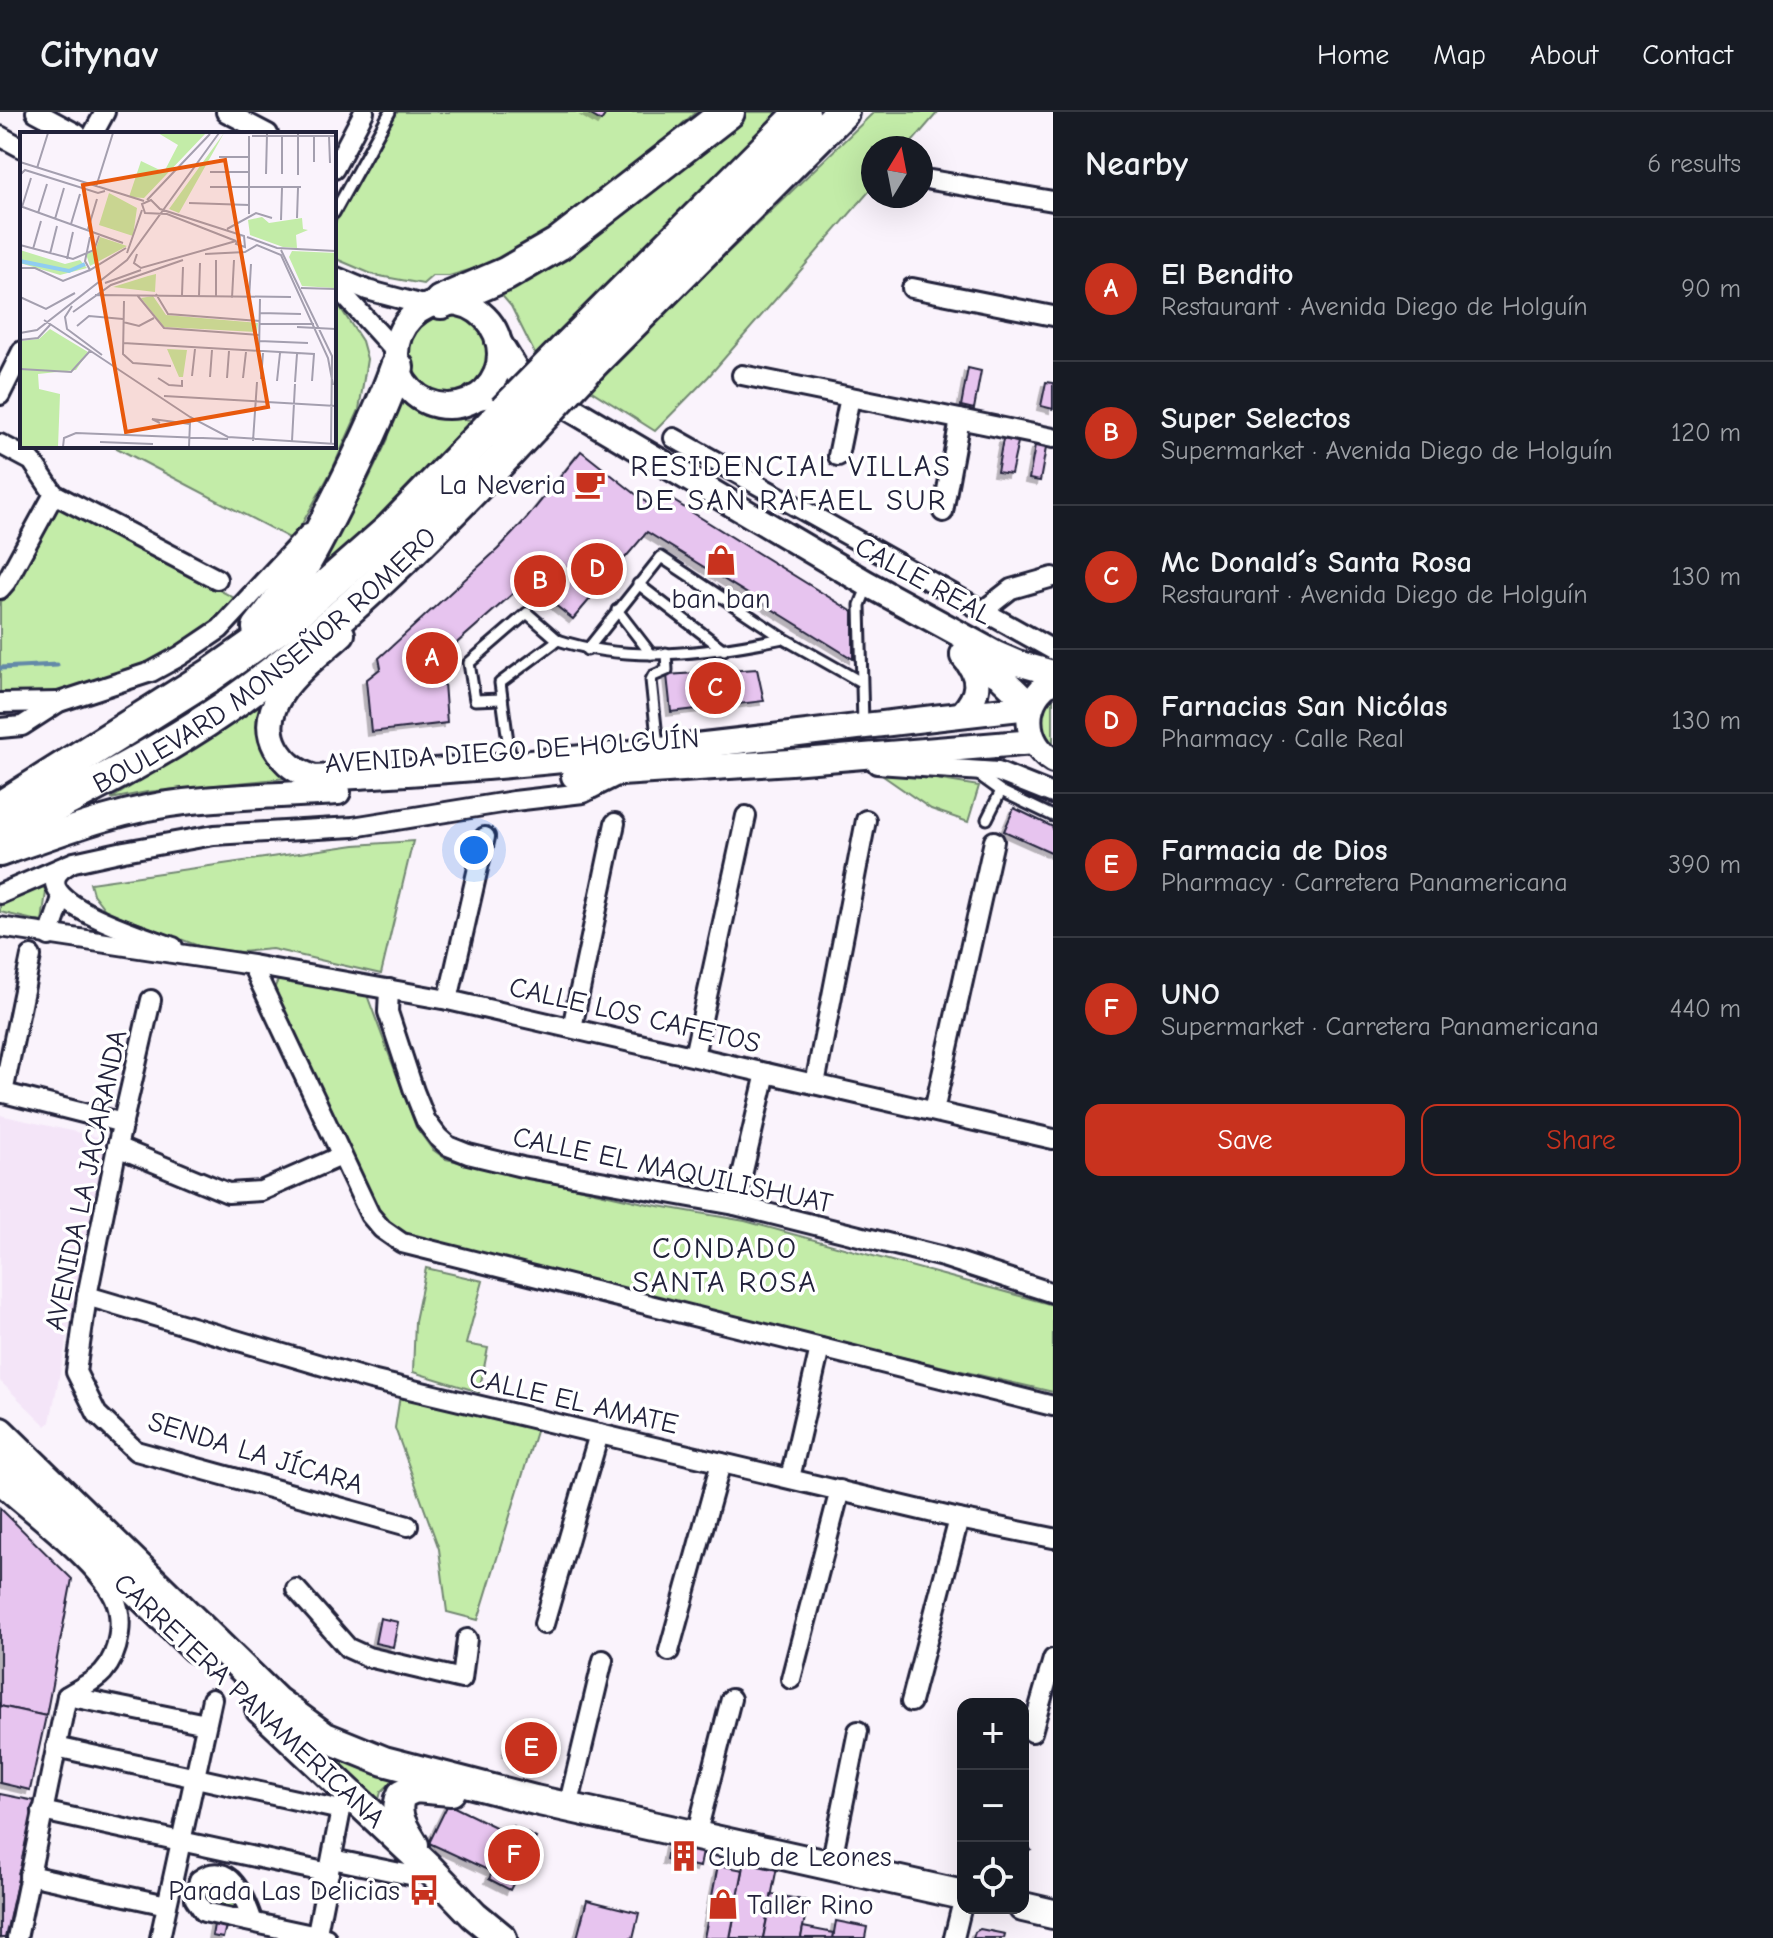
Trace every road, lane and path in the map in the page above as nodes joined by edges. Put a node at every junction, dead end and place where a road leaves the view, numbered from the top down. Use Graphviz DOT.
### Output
graph roads {
  1 [pos="36,112"];
  2 [pos="105,112"];
  3 [pos="226,112"];
  4 [pos="364,112"];
  5 [pos="390,112"];
  6 [pos="728,112"];
  7 [pos="803,112"];
  8 [pos="842,112"];
  9 [pos="73,132"];
  10 [pos="94,132"];
  11 [pos="264,132"];
  12 [pos="0,136"];
  13 [pos="20,147"];
  14 [pos="336,165"];
  15 [pos="933,180"];
  16 [pos="1053,201"];
  17 [pos="336,209"];
  18 [pos="336,277"];
  19 [pos="336,286"];
  20 [pos="912,288"];
  21 [pos="434,304"];
  22 [pos="1053,316"];
  23 [pos="498,341"];
  24 [pos="20,355"];
  25 [pos="577,358"];
  26 [pos="396,360"];
  27 [pos="742,375"];
  28 [pos="0,395"];
  29 [pos="850,397"];
  30 [pos="474,398"];
  31 [pos="960,419"];
  32 [pos="521,424"];
  33 [pos="674,438"];
  34 [pos="1053,438"];
  35 [pos="0,444"];
  36 [pos="838,456"];
  37 [pos="54,494"];
  38 [pos="335,505"];
  39 [pos="943,512"];
  40 [pos="1053,577"];
  41 [pos="217,579"];
  42 [pos="638,584"];
  43 [pos="0,589"];
  44 [pos="864,595"];
  45 [pos="617,610"];
  46 [pos="984,610"];
  47 [pos="783,638"];
  48 [pos="558,640"];
  49 [pos="587,650"];
  50 [pos="724,650"];
  51 [pos="1053,650"];
  52 [pos="959,651"];
  53 [pos="666,653"];
  54 [pos="651,654"];
  55 [pos="1053,673"];
  56 [pos="211,675"];
  57 [pos="1053,680"];
  58 [pos="861,682"];
  59 [pos="502,699"];
  60 [pos="59,702"];
  61 [pos="0,703"];
  62 [pos="1031,706"];
  63 [pos="962,714"];
  64 [pos="863,725"];
  65 [pos="0,728"];
  66 [pos="115,737"];
  67 [pos="1034,742"];
  68 [pos="658,751"];
  69 [pos="1053,761"];
  70 [pos="791,762"];
  71 [pos="511,766"];
  72 [pos="970,769"];
  73 [pos="624,772"];
  74 [pos="1001,791"];
  75 [pos="0,792"];
  76 [pos="1053,794"];
  77 [pos="0,808"];
  78 [pos="746,816"];
  79 [pos="1053,816"];
  80 [pos="987,819"];
  81 [pos="866,820"];
  82 [pos="615,823"];
  83 [pos="0,834"];
  84 [pos="485,837"];
  85 [pos="994,841"];
  86 [pos="0,854"];
  87 [pos="74,862"];
  88 [pos="0,894"];
  89 [pos="62,898"];
  90 [pos="0,927"];
  91 [pos="49,936"];
  92 [pos="31,956"];
  93 [pos="202,958"];
  94 [pos="252,965"];
  95 [pos="389,989"];
  96 [pos="151,1000"];
  97 [pos="448,1000"];
  98 [pos="572,1028"];
  99 [pos="694,1056"];
  100 [pos="766,1073"];
  101 [pos="815,1084"];
  102 [pos="1,1093"];
  103 [pos="934,1111"];
  104 [pos="123,1123"];
  105 [pos="1053,1139"];
  106 [pos="117,1147"];
  107 [pos="341,1156"];
  108 [pos="735,1205"];
  109 [pos="1053,1293"];
  110 [pos="87,1296"];
  111 [pos="820,1348"];
  112 [pos="76,1372"];
  113 [pos="1053,1406"];
  114 [pos="0,1432"];
  115 [pos="599,1434"];
  116 [pos="0,1459"];
  117 [pos="721,1463"];
  118 [pos="790,1478"];
  119 [pos="0,1485"];
  120 [pos="840,1490"];
  121 [pos="959,1519"];
  122 [pos="408,1526"];
  123 [pos="1053,1538"];
  124 [pos="296,1589"];
  125 [pos="544,1624"];
  126 [pos="467,1639"];
  127 [pos="669,1651"];
  128 [pos="1053,1659"];
  129 [pos="603,1660"];
  130 [pos="791,1679"];
  131 [pos="67,1696"];
  132 [pos="212,1699"];
  133 [pos="731,1699"];
  134 [pos="911,1702"];
  135 [pos="206,1724"];
  136 [pos="858,1731"];
  137 [pos="1032,1732"];
  138 [pos="56,1747"];
  139 [pos="195,1778"];
  140 [pos="535,1800"];
  141 [pos="568,1807"];
  142 [pos="42,1811"];
  143 [pos="696,1836"];
  144 [pos="181,1842"];
  145 [pos="831,1864"];
  146 [pos="330,1866"];
  147 [pos="419,1871"];
  148 [pos="29,1875"];
  149 [pos="957,1896"];
  150 [pos="167,1905"];
  151 [pos="1029,1908"];
  152 [pos="959,1914"];
  153 [pos="1053,1914"];
  154 [pos="253,1922"];
  155 [pos="473,1926"];
  156 [pos="320,1937"];
  157 [pos="17,1938"];
  158 [pos="160,1938"];
  159 [pos="502,1938"];
  160 [pos="954,1938"];
  1 -- 9 [label="street"];
  2 -- 10 [label="street"];
  3 -- 11 [label="street"];
  4 -- 14 [label="street"];
  5 -- 17 [label="lane"];
  6 -- 21 [label="highway"];
  7 -- 25 [label="highway, BOULEVARD MONSEÑOR ROMERO"];
  8 -- 25 [label="highway, BOULEVARD MONSEÑOR ROMERO"];
  12 -- 13 [label="street"];
  15 -- 16 [label="street"];
  18 -- 21 [label="street"];
  19 -- 26 [label="street"];
  20 -- 22 [label="street"];
  21 -- 23 [label="street"];
  21 -- 26 [label="street"];
  23 -- 30 [label="street"];
  23 -- 55 [label="street, CALLE REAL"];
  24 -- 28 [label="street"];
  25 -- 32 [label="highway, BOULEVARD MONSEÑOR ROMERO, bridge"];
  26 -- 30 [label="street"];
  26 -- 38 [label="highway"];
  27 -- 29 [label="street"];
  29 -- 31 [label="street"];
  29 -- 36 [label="street"];
  30 -- 44 [label="street, CALLE REAL"];
  31 -- 34 [label="street"];
  31 -- 39 [label="street"];
  32 -- 56 [label="highway, BOULEVARD MONSEÑOR ROMERO"];
  32 -- 71 [label="street, AVENIDA DIEGO DE HOLGUÍN"];
  32 -- 83 [label="highway, BOULEVARD MONSEÑOR ROMERO"];
  33 -- 46 [label="street"];
  35 -- 37 [label="street"];
  37 -- 41 [label="street"];
  37 -- 43 [label="street"];
  38 -- 56 [label="highway"];
  38 -- 60 [label="street"];
  40 -- 46 [label="street"];
  42 -- 45 [label="lane"];
  42 -- 47 [label="lane"];
  42 -- 50 [label="lane"];
  44 -- 52 [label="street, CALLE REAL"];
  44 -- 58 [label="lane"];
  45 -- 49 [label="lane"];
  45 -- 54 [label="lane"];
  46 -- 51 [label="street"];
  47 -- 50 [label="lane"];
  47 -- 58 [label="lane"];
  48 -- 49 [label="lane"];
  48 -- 59 [label="lane"];
  48 -- 59 [label="lane"];
  49 -- 54 [label="lane"];
  50 -- 53 [label="lane"];
  52 -- 62 [label="street, CALLE REAL"];
  52 -- 63 [label="street"];
  53 -- 54 [label="lane"];
  53 -- 68 [label="lane"];
  56 -- 66 [label="highway, BOULEVARD MONSEÑOR ROMERO"];
  57 -- 62 [label="street"];
  58 -- 64 [label="lane"];
  59 -- 71 [label="lane"];
  60 -- 61 [label="street"];
  60 -- 65 [label="street"];
  62 -- 63 [label="street, AVENIDA DIEGO DE HOLGUÍN"];
  62 -- 67 [label="street"];
  63 -- 64 [label="street, AVENIDA DIEGO DE HOLGUÍN"];
  64 -- 68 [label="street, AVENIDA DIEGO DE HOLGUÍN"];
  66 -- 75 [label="highway"];
  66 -- 77 [label="highway"];
  67 -- 69 [label="street"];
  67 -- 70 [label="street, AVENIDA DIEGO DE HOLGUÍN"];
  68 -- 71 [label="street, AVENIDA DIEGO DE HOLGUÍN"];
  70 -- 72 [label="street"];
  70 -- 73 [label="street, AVENIDA DIEGO DE HOLGUÍN"];
  72 -- 74 [label="lane"];
  72 -- 76 [label="street"];
  73 -- 86 [label="street, AVENIDA DIEGO DE HOLGUÍN"];
  73 -- 87 [label="street"];
  74 -- 79 [label="lane"];
  74 -- 80 [label="lane"];
  78 -- 99 [label="street"];
  81 -- 101 [label="street"];
  82 -- 98 [label="street"];
  84 -- 97 [label="street"];
  85 -- 103 [label="street"];
  87 -- 88 [label="street"];
  87 -- 89 [label="street"];
  89 -- 91 [label="street"];
  89 -- 93 [label="street, CALLE LOS CAFETOS"];
  90 -- 91 [label="street, CALLE LOS CAFETOS"];
  91 -- 93 [label="street, CALLE LOS CAFETOS"];
  92 -- 102 [label="street"];
  93 -- 94 [label="street, CALLE LOS CAFETOS"];
  94 -- 95 [label="street, CALLE LOS CAFETOS"];
  94 -- 107 [label="street"];
  95 -- 97 [label="street, CALLE LOS CAFETOS"];
  95 -- 108 [label="street, CALLE EL MAQUILISHUAT"];
  96 -- 104 [label="street, AVENIDA LA JACARANDA"];
  97 -- 98 [label="street, CALLE LOS CAFETOS"];
  98 -- 99 [label="street, CALLE LOS CAFETOS"];
  99 -- 100 [label="street, CALLE LOS CAFETOS"];
  100 -- 101 [label="street, CALLE LOS CAFETOS"];
  100 -- 108 [label="street"];
  101 -- 103 [label="street, CALLE LOS CAFETOS"];
  102 -- 104 [label="street"];
  103 -- 105 [label="street, CALLE LOS CAFETOS"];
  104 -- 106 [label="street, AVENIDA LA JACARANDA"];
  106 -- 107 [label="street"];
  106 -- 110 [label="street, AVENIDA LA JACARANDA"];
  107 -- 111 [label="street"];
  108 -- 109 [label="street, CALLE EL MAQUILISHUAT"];
  110 -- 112 [label="street, AVENIDA LA JACARANDA"];
  110 -- 115 [label="street, CALLE EL AMATE"];
  111 -- 113 [label="street"];
  111 -- 118 [label="street"];
  112 -- 122 [label="street, SENDA LA JÍCARA"];
  114 -- 140 [label="main road, CARRETERA PANAMERICANA"];
  115 -- 117 [label="street, CALLE EL AMATE"];
  115 -- 125 [label="street"];
  116 -- 147 [label="main road, CARRETERA PANAMERICANA"];
  117 -- 118 [label="street, CALLE EL AMATE"];
  117 -- 127 [label="street"];
  118 -- 120 [label="street, CALLE EL AMATE"];
  119 -- 131 [label="street"];
  120 -- 121 [label="street, CALLE EL AMATE"];
  120 -- 130 [label="street"];
  121 -- 123 [label="street, CALLE EL AMATE"];
  121 -- 134 [label="street"];
  124 -- 126 [label="street"];
  128 -- 137 [label="street"];
  129 -- 141 [label="street"];
  131 -- 135 [label="street"];
  131 -- 138 [label="street"];
  132 -- 135 [label="street"];
  133 -- 143 [label="street"];
  135 -- 139 [label="street"];
  136 -- 145 [label="street"];
  138 -- 139 [label="street"];
  138 -- 142 [label="street"];
  139 -- 144 [label="street"];
  139 -- 146 [label="street"];
  140 -- 141 [label="main road"];
  140 -- 147 [label="main road"];
  141 -- 143 [label="main road"];
  142 -- 144 [label="street"];
  142 -- 148 [label="street"];
  143 -- 145 [label="main road"];
  144 -- 146 [label="street"];
  144 -- 150 [label="street"];
  145 -- 149 [label="main road"];
  146 -- 147 [label="street"];
  146 -- 156 [label="street"];
  147 -- 155 [label="main road, CARRETERA PANAMERICANA"];
  148 -- 150 [label="street"];
  148 -- 157 [label="street"];
  150 -- 158 [label="street"];
  151 -- 153 [label="main road"];
  152 -- 160 [label="street"];
  154 -- 156 [label="street"];
  155 -- 159 [label="main road, CARRETERA PANAMERICANA"];
}
